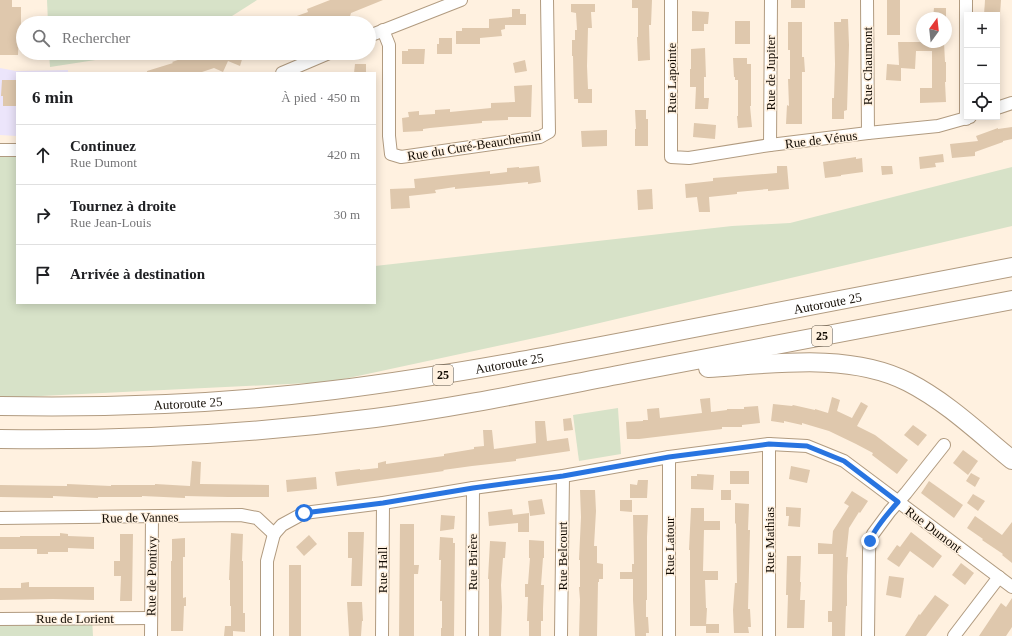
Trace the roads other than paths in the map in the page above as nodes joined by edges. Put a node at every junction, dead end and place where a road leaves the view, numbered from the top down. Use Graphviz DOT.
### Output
graph roads {
  1 [pos="461,0"];
  2 [pos="548,0"];
  3 [pos="671,0"];
  4 [pos="771,0"];
  5 [pos="867,0"];
  6 [pos="966,0"];
  7 [pos="383,30"];
  8 [pos="376,33"];
  9 [pos="313,60"];
  10 [pos="284,72"];
  11 [pos="967,84"];
  12 [pos="1012,103"];
  13 [pos="1000,107"];
  14 [pos="964,119"];
  15 [pos="868,133"];
  16 [pos="770,145"];
  17 [pos="0,150"];
  18 [pos="16,150"];
  19 [pos="671,157"];
  20 [pos="1012,267"];
  21 [pos="1012,300"];
  22 [pos="631,373"];
  23 [pos="0,406"];
  24 [pos="0,439"];
  25 [pos="769,444"];
  26 [pos="944,445"];
  27 [pos="669,457"];
  28 [pos="1012,460"];
  29 [pos="563,476"];
  30 [pos="473,488"];
  31 [pos="898,502"];
  32 [pos="383,503"];
  33 [pos="152,517"];
  34 [pos="0,518"];
  35 [pos="274,534"];
  36 [pos="999,577"];
  37 [pos="1012,587"];
  38 [pos="0,618"];
  39 [pos="151,618"];
  40 [pos="151,636"];
  41 [pos="267,636"];
  42 [pos="382,636"];
  43 [pos="472,636"];
  44 [pos="562,636"];
  45 [pos="669,636"];
  46 [pos="768,636"];
  47 [pos="868,636"];
  48 [pos="954,636"];
  1 -- 7 [label="street"];
  2 -- 7 [label="street, Rue du Curé-Beauchemin"];
  3 -- 19 [label="street, Rue Lapointe"];
  4 -- 16 [label="street, Rue de Jupiter"];
  5 -- 15 [label="street, Rue Chaumont"];
  6 -- 11 [label="street"];
  7 -- 8 [label="street"];
  9 -- 10 [label="street"];
  12 -- 13 [label="street"];
  14 -- 15 [label="street, Rue de Vénus"];
  15 -- 16 [label="street, Rue de Vénus"];
  16 -- 19 [label="street, Rue de Vénus"];
  17 -- 18 [label="street"];
  20 -- 23 [label="highway, Autoroute 25 / 25"];
  21 -- 22 [label="highway, 25"];
  22 -- 24 [label="highway, 25"];
  22 -- 28 [label="highway"];
  25 -- 27 [label="street, Rue Dumont"];
  25 -- 31 [label="street, Rue Dumont"];
  25 -- 46 [label="street, Rue Mathias"];
  26 -- 31 [label="street"];
  27 -- 29 [label="street, Rue Dumont"];
  27 -- 45 [label="street, Rue Latour"];
  29 -- 30 [label="street, Rue Dumont"];
  29 -- 44 [label="street, Rue Belcourt"];
  30 -- 32 [label="street, Rue Dumont"];
  30 -- 43 [label="street, Rue Brière"];
  31 -- 36 [label="street, Rue Dumont"];
  31 -- 47 [label="street"];
  32 -- 35 [label="street, Rue Dumont"];
  32 -- 42 [label="street, Rue Hall"];
  33 -- 34 [label="street, Rue de Vannes"];
  33 -- 35 [label="street, Rue de Vannes"];
  33 -- 39 [label="street, Rue de Pontivy"];
  35 -- 41 [label="street"];
  36 -- 37 [label="street, Rue Dumont"];
  36 -- 48 [label="street"];
  38 -- 39 [label="street, Rue de Lorient"];
  39 -- 40 [label="street, Rue de Pontivy"];
}
